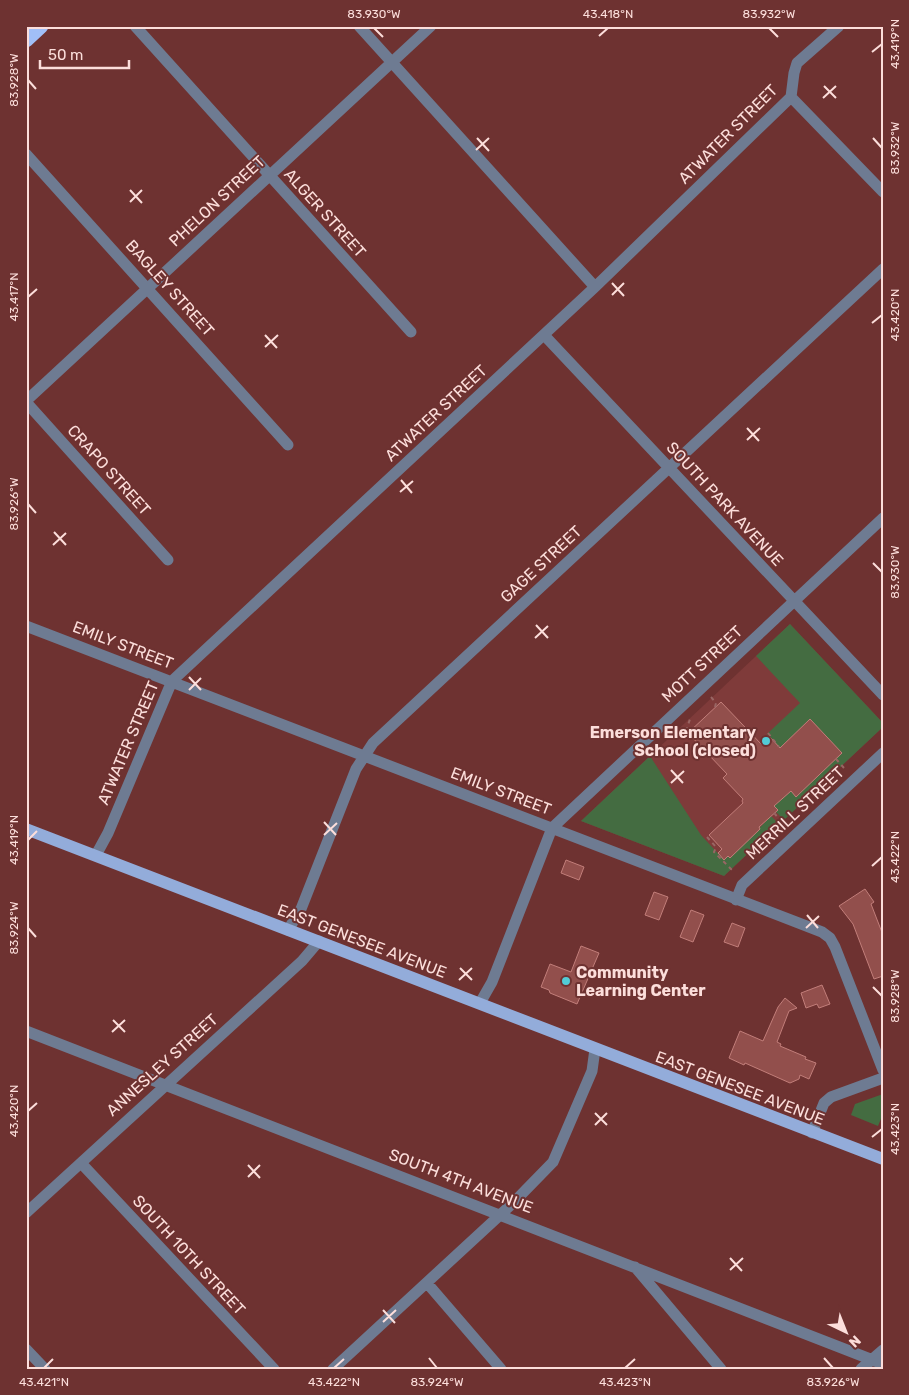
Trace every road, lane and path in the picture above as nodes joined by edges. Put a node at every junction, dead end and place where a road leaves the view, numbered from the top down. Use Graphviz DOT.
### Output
graph roads {
  1 [pos="41,26"];
  2 [pos="135,26"];
  3 [pos="359,26"];
  4 [pos="431,26"];
  5 [pos="839,26"];
  6 [pos="26,40"];
  7 [pos="392,63"];
  8 [pos="791,97"];
  9 [pos="26,154"];
  10 [pos="270,175"];
  11 [pos="883,192"];
  12 [pos="883,269"];
  13 [pos="595,287"];
  14 [pos="148,288"];
  15 [pos="411,332"];
  16 [pos="544,335"];
  17 [pos="26,402"];
  18 [pos="288,445"];
  19 [pos="668,468"];
  20 [pos="883,518"];
  21 [pos="168,560"];
  22 [pos="793,601"];
  23 [pos="26,626"];
  24 [pos="172,682"];
  25 [pos="883,695"];
  26 [pos="711,697"];
  27 [pos="716,707"];
  28 [pos="691,716"];
  29 [pos="686,731"];
  30 [pos="768,733"];
  31 [pos="779,747"];
  32 [pos="883,753"];
  33 [pos="363,756"];
  34 [pos="836,759"];
  35 [pos="844,768"];
  36 [pos="774,814"];
  37 [pos="784,824"];
  38 [pos="26,828"];
  39 [pos="552,828"];
  40 [pos="707,837"];
  41 [pos="96,855"];
  42 [pos="734,872"];
  43 [pos="736,900"];
  44 [pos="288,930"];
  45 [pos="319,941"];
  46 [pos="480,1003"];
  47 [pos="26,1031"];
  48 [pos="595,1049"];
  49 [pos="883,1070"];
  50 [pos="883,1078"];
  51 [pos="165,1084"];
  52 [pos="812,1133"];
  53 [pos="883,1160"];
  54 [pos="81,1163"];
  55 [pos="26,1213"];
  56 [pos="501,1214"];
  57 [pos="633,1266"];
  58 [pos="427,1283"];
  59 [pos="26,1349"];
  60 [pos="883,1350"];
  61 [pos="871,1360"];
  62 [pos="883,1364"];
  63 [pos="44,1369"];
  64 [pos="274,1369"];
  65 [pos="334,1369"];
  66 [pos="501,1369"];
  67 [pos="721,1369"];
  68 [pos="861,1369"];
  1 -- 6 [label="highway"];
  2 -- 10 [label="street, ALGER STREET"];
  3 -- 7 [label="street"];
  4 -- 7 [label="street, PHELON STREET"];
  5 -- 8 [label="street, ATWATER STREET"];
  7 -- 10 [label="street, PHELON STREET"];
  7 -- 13 [label="street"];
  8 -- 11 [label="street"];
  8 -- 13 [label="street, ATWATER STREET"];
  9 -- 14 [label="street, BAGLEY STREET"];
  10 -- 14 [label="street, PHELON STREET"];
  10 -- 15 [label="street, ALGER STREET"];
  12 -- 19 [label="street, GAGE STREET"];
  13 -- 16 [label="street, ATWATER STREET"];
  14 -- 17 [label="street, PHELON STREET"];
  14 -- 18 [label="street, BAGLEY STREET"];
  16 -- 19 [label="street, SOUTH PARK AVENUE"];
  16 -- 24 [label="street, ATWATER STREET"];
  17 -- 21 [label="street, CRAPO STREET"];
  19 -- 22 [label="street, SOUTH PARK AVENUE"];
  19 -- 33 [label="street, GAGE STREET"];
  20 -- 22 [label="street, MOTT STREET"];
  22 -- 25 [label="street, SOUTH PARK AVENUE"];
  22 -- 39 [label="street, MOTT STREET"];
  23 -- 24 [label="street, EMILY STREET"];
  24 -- 33 [label="street, EMILY STREET"];
  24 -- 41 [label="street, ATWATER STREET"];
  26 -- 27 [label="path"];
  28 -- 29 [label="path"];
  30 -- 31 [label="path"];
  32 -- 43 [label="street, MERRILL STREET"];
  33 -- 39 [label="street, EMILY STREET"];
  33 -- 44 [label="street, GAGE STREET"];
  34 -- 35 [label="path"];
  36 -- 37 [label="path"];
  38 -- 41 [label="main road, EAST GENESEE AVENUE"];
  39 -- 43 [label="street, EMILY STREET"];
  39 -- 46 [label="street, MOTT STREET"];
  40 -- 42 [label="path"];
  41 -- 44 [label="main road, EAST GENESEE AVENUE"];
  43 -- 49 [label="street, EMILY STREET"];
  44 -- 45 [label="main road, EAST GENESEE AVENUE"];
  45 -- 46 [label="main road, EAST GENESEE AVENUE"];
  45 -- 51 [label="street, ANNESLEY STREET"];
  46 -- 48 [label="main road, EAST GENESEE AVENUE"];
  47 -- 51 [label="street, SOUTH 4TH AVENUE"];
  48 -- 52 [label="main road, EAST GENESEE AVENUE"];
  48 -- 56 [label="street"];
  50 -- 52 [label="street"];
  51 -- 54 [label="street, ANNESLEY STREET"];
  51 -- 56 [label="street, SOUTH 4TH AVENUE"];
  52 -- 53 [label="main road, EAST GENESEE AVENUE"];
  54 -- 55 [label="street, ANNESLEY STREET"];
  54 -- 64 [label="street, SOUTH 10TH STREET"];
  56 -- 57 [label="street, SOUTH 4TH AVENUE"];
  56 -- 58 [label="street"];
  57 -- 61 [label="street, SOUTH 4TH AVENUE"];
  57 -- 67 [label="street"];
  58 -- 65 [label="street"];
  58 -- 66 [label="street"];
  59 -- 63 [label="street"];
  60 -- 61 [label="street"];
  61 -- 62 [label="street, SOUTH 4TH AVENUE"];
  61 -- 68 [label="street"];
}
